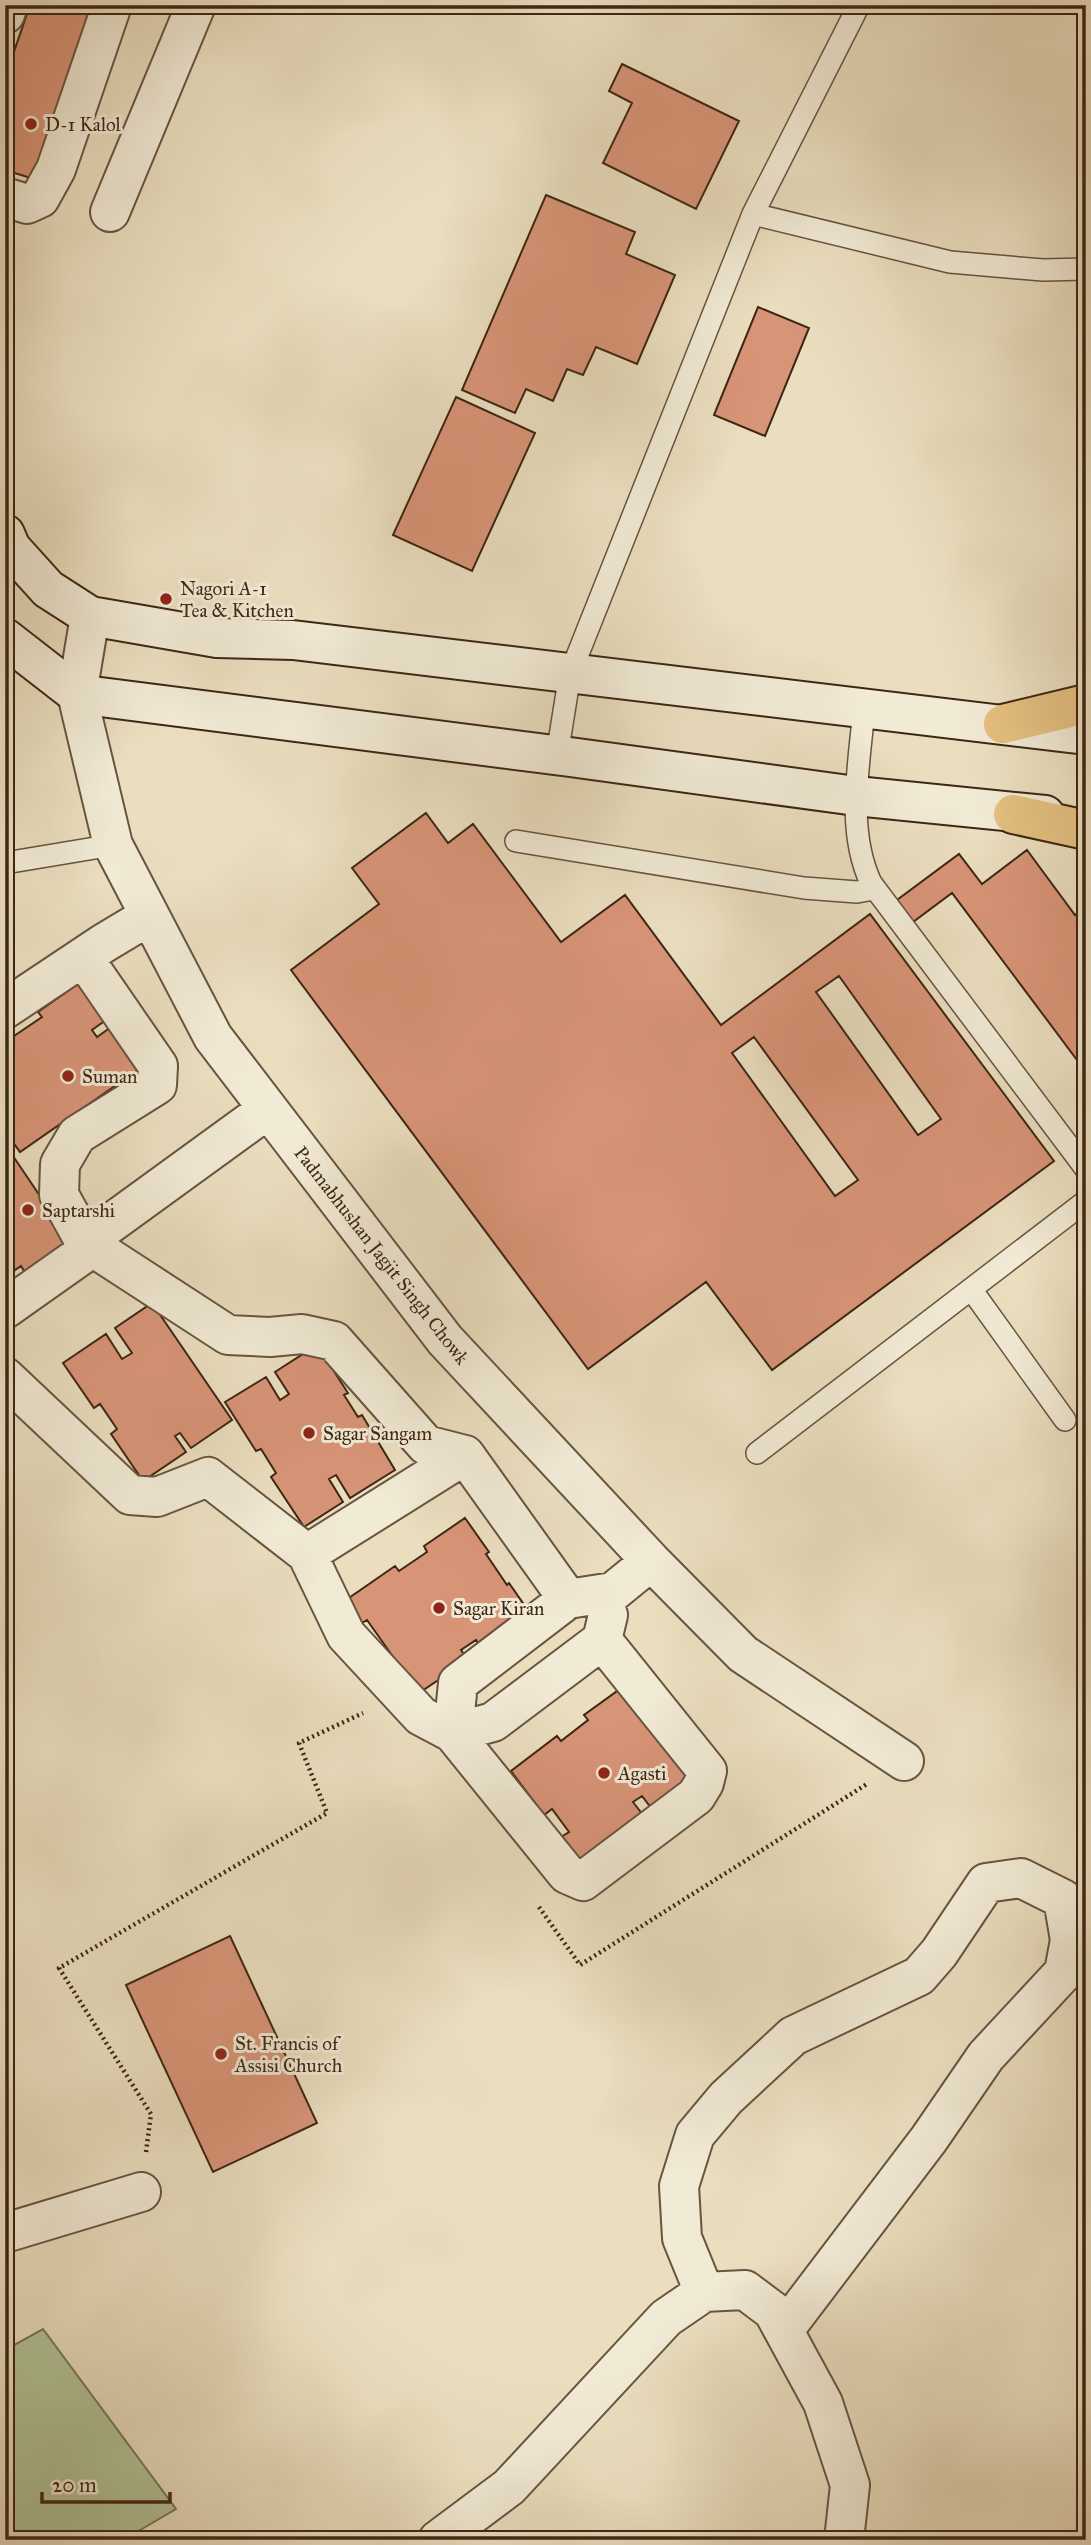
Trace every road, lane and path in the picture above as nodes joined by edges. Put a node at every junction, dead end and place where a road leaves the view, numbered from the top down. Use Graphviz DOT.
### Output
graph roads {
  1 [pos="8,5"];
  2 [pos="112,5"];
  3 [pos="196,5"];
  4 [pos="859,5"];
  5 [pos="5,14"];
  6 [pos="5,197"];
  7 [pos="110,212"];
  8 [pos="753,214"];
  9 [pos="1086,269"];
  10 [pos="5,534"];
  11 [pos="89,616"];
  12 [pos="5,638"];
  13 [pos="570,674"];
  14 [pos="77,694"];
  15 [pos="1086,704"];
  16 [pos="864,709"];
  17 [pos="1003,724"];
  18 [pos="1086,735"];
  19 [pos="557,755"];
  20 [pos="856,796"];
  21 [pos="1013,814"];
  22 [pos="1086,818"];
  23 [pos="1086,830"];
  24 [pos="516,841"];
  25 [pos="113,845"];
  26 [pos="5,863"];
  27 [pos="871,883"];
  28 [pos="149,916"];
  29 [pos="83,957"];
  30 [pos="5,1009"];
  31 [pos="268,1109"];
  32 [pos="1086,1169"];
  33 [pos="1086,1201"];
  34 [pos="85,1242"];
  35 [pos="971,1289"];
  36 [pos="5,1309"];
  37 [pos="5,1377"];
  38 [pos="1065,1420"];
  39 [pos="757,1453"];
  40 [pos="465,1455"];
  41 [pos="307,1554"];
  42 [pos="651,1561"];
  43 [pos="613,1592"];
  44 [pos="568,1599"];
  45 [pos="602,1640"];
  46 [pos="371,1709"];
  47 [pos="453,1733"];
  48 [pos="904,1761"];
  49 [pos="534,1898"];
  50 [pos="141,2192"];
  51 [pos="5,2233"];
  52 [pos="704,2292"];
  53 [pos="784,2330"];
  54 [pos="438,2540"];
  55 [pos="844,2540"];
  1 -- 5 [label="street"];
  2 -- 6 [label="street"];
  3 -- 7 [label="street"];
  4 -- 8 [label="lane"];
  8 -- 9 [label="lane"];
  8 -- 13 [label="lane"];
  10 -- 11 [label="street"];
  11 -- 13 [label="street"];
  11 -- 14 [label="street"];
  12 -- 14 [label="street"];
  13 -- 16 [label="street"];
  13 -- 19 [label="lane"];
  14 -- 19 [label="street"];
  14 -- 25 [label="street, Padmabhushan Jagjit Singh Chowk"];
  15 -- 17 [label="highway"];
  16 -- 17 [label="street"];
  16 -- 20 [label="lane"];
  17 -- 18 [label="street"];
  19 -- 20 [label="street"];
  20 -- 21 [label="street"];
  20 -- 27 [label="lane"];
  21 -- 22 [label="street"];
  21 -- 23 [label="highway"];
  24 -- 27 [label="lane"];
  25 -- 26 [label="lane"];
  25 -- 28 [label="street, Padmabhushan Jagjit Singh Chowk"];
  27 -- 32 [label="lane"];
  28 -- 29 [label="street"];
  28 -- 31 [label="street, Padmabhushan Jagjit Singh Chowk"];
  29 -- 30 [label="street"];
  29 -- 34 [label="street"];
  31 -- 34 [label="street"];
  31 -- 42 [label="street, Padmabhushan Jagjit Singh Chowk"];
  33 -- 35 [label="lane"];
  34 -- 36 [label="street"];
  34 -- 40 [label="street"];
  35 -- 38 [label="lane"];
  35 -- 39 [label="lane"];
  37 -- 41 [label="street"];
  40 -- 41 [label="street"];
  40 -- 44 [label="street"];
  41 -- 47 [label="street"];
  42 -- 43 [label="street"];
  42 -- 48 [label="street, Padmabhushan Jagjit Singh Chowk"];
  43 -- 44 [label="street"];
  43 -- 45 [label="street"];
  44 -- 47 [label="street"];
  45 -- 47 [label="street"];
  45 -- 47 [label="street"];
  46 -- 50 [label="path"];
  48 -- 49 [label="path"];
  50 -- 51 [label="street"];
  52 -- 53 [label="street"];
  52 -- 53 [label="street"];
  52 -- 54 [label="street"];
  53 -- 55 [label="street"];
}
